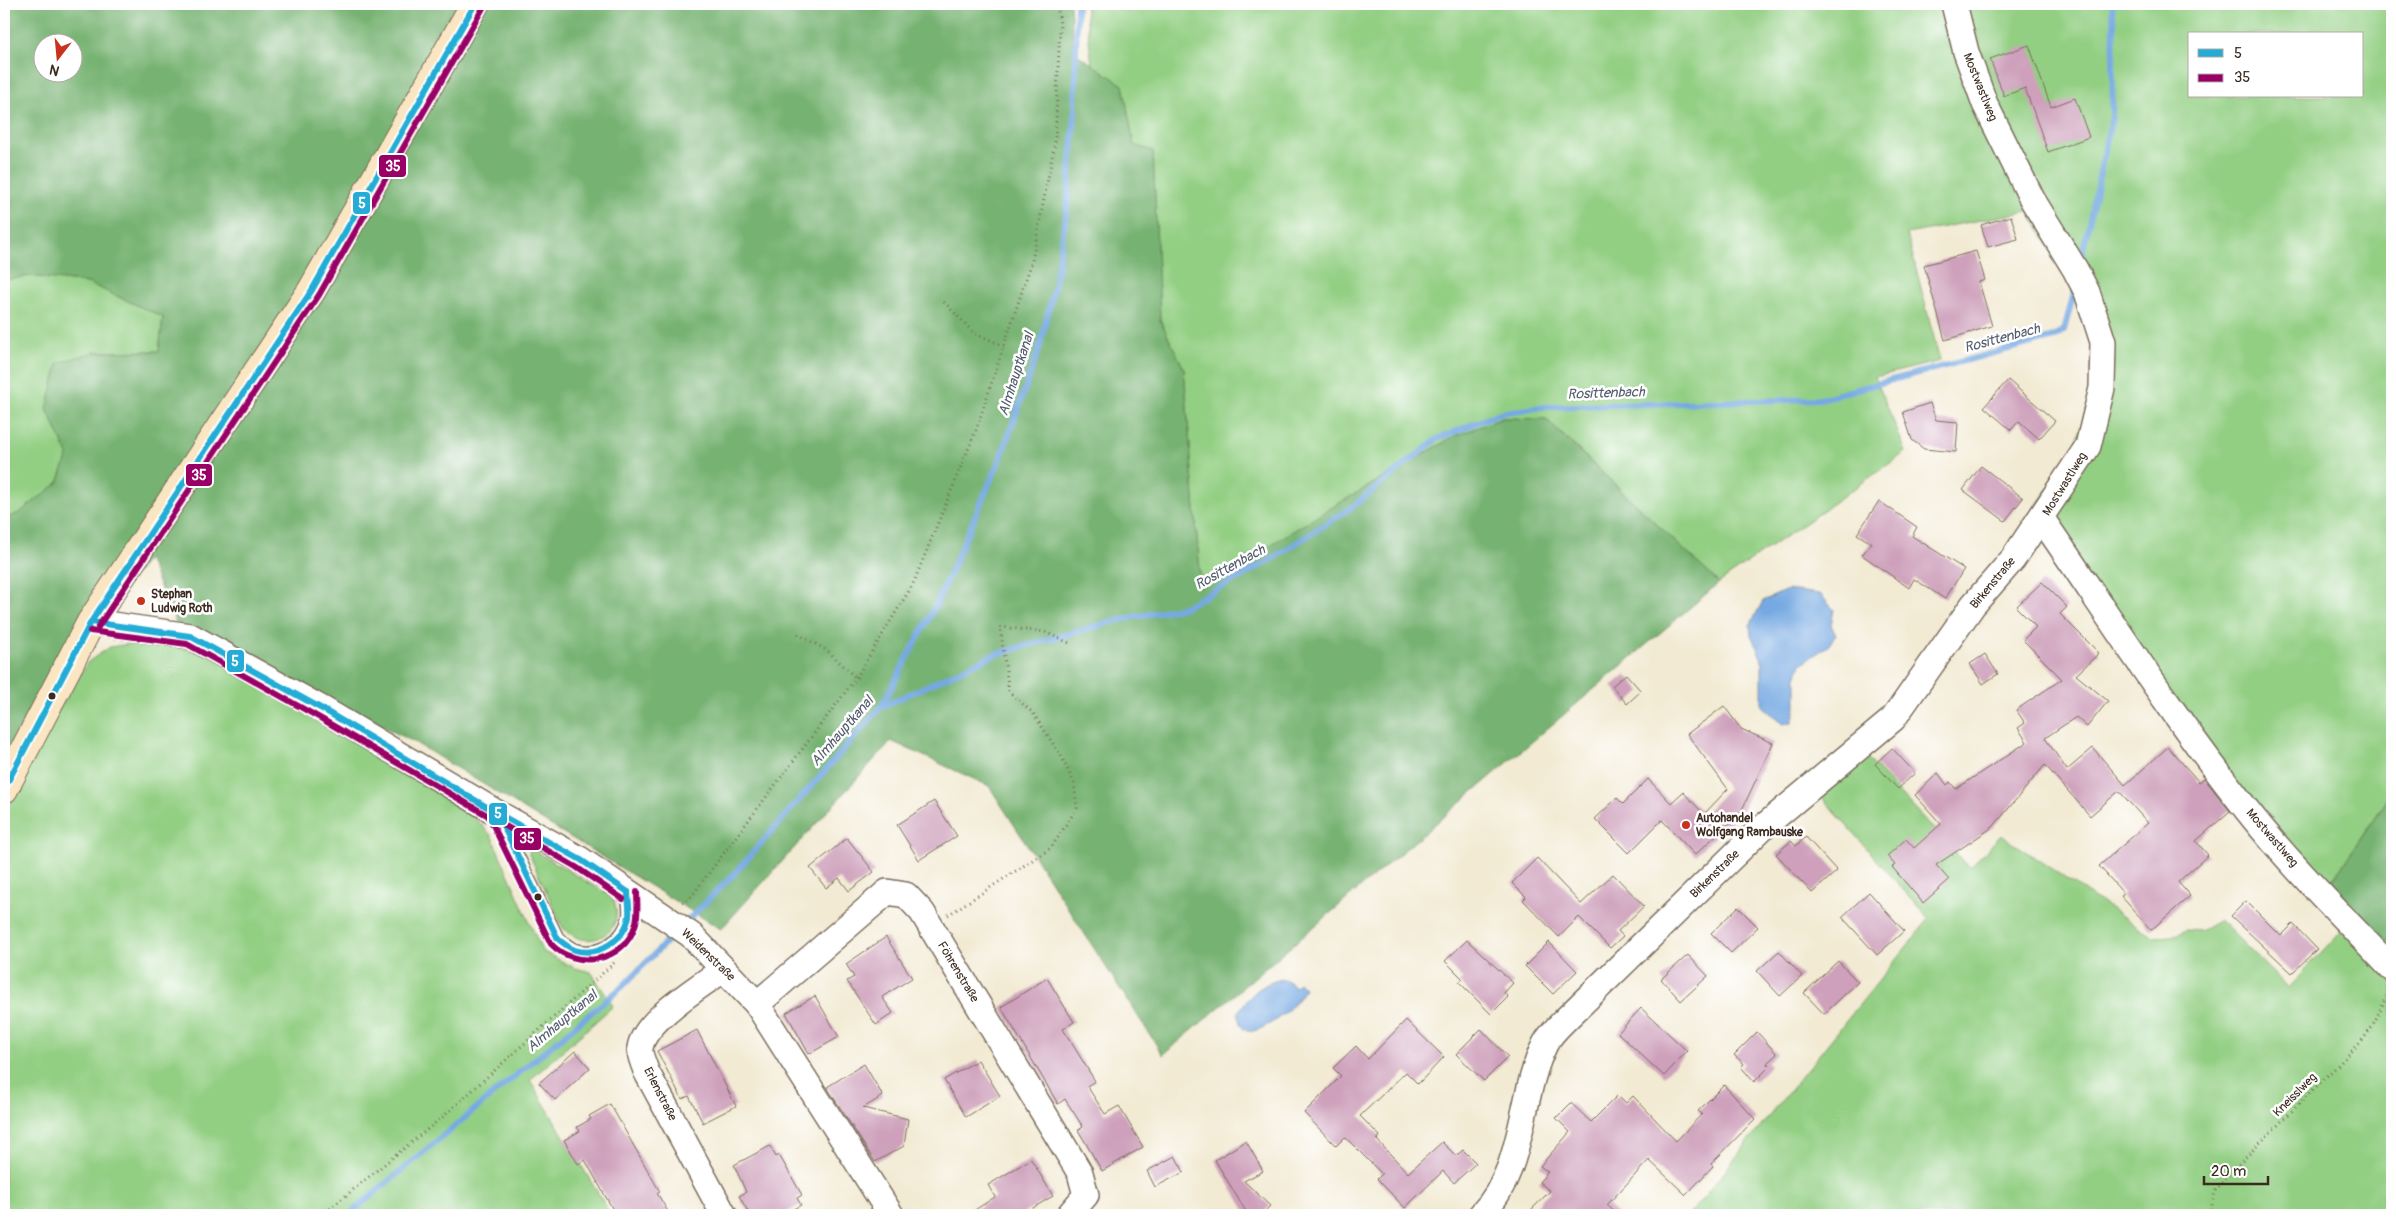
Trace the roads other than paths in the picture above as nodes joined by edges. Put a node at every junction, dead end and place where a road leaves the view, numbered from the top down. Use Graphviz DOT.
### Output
graph roads {
  1 [pos="475,4"];
  2 [pos="1954,4"];
  3 [pos="2042,519"];
  4 [pos="91,622"];
  5 [pos="4,789"];
  6 [pos="497,814"];
  7 [pos="628,892"];
  8 [pos="724,968"];
  9 [pos="2392,969"];
  10 [pos="757,1004"];
  11 [pos="724,1215"];
  12 [pos="891,1215"];
  13 [pos="1069,1215"];
  14 [pos="1481,1215"];
  1 -- 4 [label="main road"];
  2 -- 3 [label="street, Mostwastlweg"];
  3 -- 9 [label="street, Mostwastlweg"];
  3 -- 14 [label="street, Birkenstraße"];
  4 -- 5 [label="main road"];
  4 -- 6 [label="street, Weidenstraße"];
  6 -- 7 [label="street, Weidenstraße"];
  6 -- 7 [label="lane"];
  7 -- 8 [label="street, Weidenstraße"];
  8 -- 10 [label="street, Weidenstraße"];
  8 -- 11 [label="street, Erlenstraße"];
  10 -- 12 [label="street, Weidenstraße"];
  10 -- 13 [label="street, Föhrenstraße"];
}
